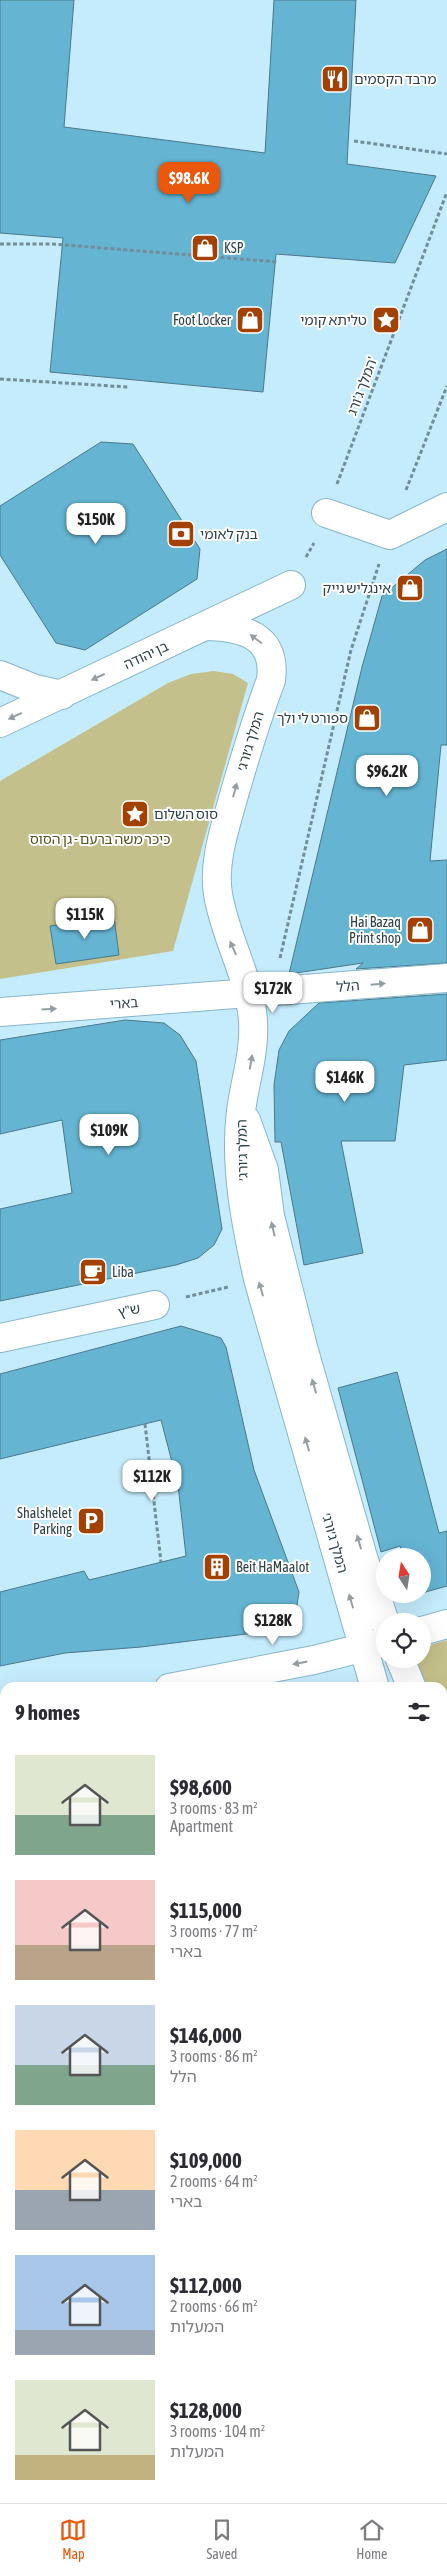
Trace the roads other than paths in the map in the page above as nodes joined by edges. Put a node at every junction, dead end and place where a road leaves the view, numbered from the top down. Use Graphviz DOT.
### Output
graph roads {
  1 [pos="447,507"];
  2 [pos="326,513"];
  3 [pos="291,585"];
  4 [pos="206,626"];
  5 [pos="0,675"];
  6 [pos="62,694"];
  7 [pos="0,723"];
  8 [pos="447,978"];
  9 [pos="249,994"];
  10 [pos="0,1012"];
  11 [pos="241,1110"];
  12 [pos="155,1305"];
  13 [pos="0,1338"];
  14 [pos="382,1613"];
  15 [pos="447,1624"];
  16 [pos="431,1628"];
  17 [pos="375,1645"];
  18 [pos="404,1668"];
  19 [pos="200,1682"];
  20 [pos="375,1682"];
  21 [pos="410,1682"];
  1 -- 2 [label="street"];
  3 -- 4 [label="street, בן יהודה"];
  4 -- 6 [label="street, בן יהודה, one-way"];
  9 -- 4 [label="street, המלך ג׳ורג׳, one-way"];
  5 -- 6 [label="street"];
  6 -- 7 [label="street, בן יהודה, one-way"];
  9 -- 8 [label="street, הלל, one-way"];
  10 -- 9 [label="street, בארי, one-way"];
  11 -- 9 [label="street, המלך ג׳ורג׳, one-way"];
  14 -- 11 [label="street, one-way"];
  17 -- 11 [label="street, המלך ג׳ורג׳, one-way"];
  12 -- 13 [label="street, ש\"ץ"];
  15 -- 16 [label="street"];
  17 -- 19 [label="street, one-way"];
  17 -- 20 [label="street, המלך ג׳ורג׳"];
  18 -- 21 [label="street"];
}
